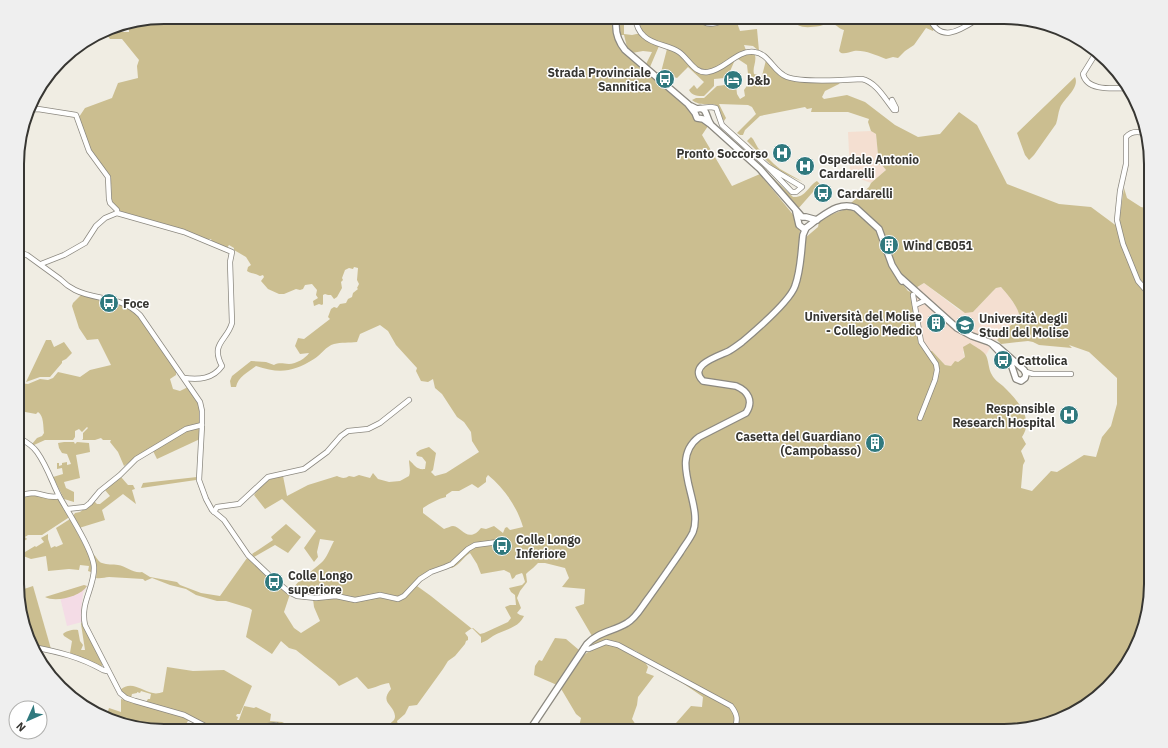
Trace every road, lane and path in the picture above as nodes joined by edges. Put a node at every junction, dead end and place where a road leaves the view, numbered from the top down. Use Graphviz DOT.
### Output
graph roads {
  1 [pos="616,24"];
  2 [pos="637,24"];
  3 [pos="932,24"];
  4 [pos="970,24"];
  5 [pos="1094,57"];
  6 [pos="1121,88"];
  7 [pos="892,100"];
  8 [pos="711,107"];
  9 [pos="35,109"];
  10 [pos="698,110"];
  11 [pos="705,116"];
  12 [pos="1140,132"];
  13 [pos="767,166"];
  14 [pos="117,213"];
  15 [pos="808,219"];
  16 [pos="817,220"];
  17 [pos="800,222"];
  18 [pos="808,227"];
  19 [pos="803,235"];
  20 [pos="24,254"];
  21 [pos="41,264"];
  22 [pos="1144,288"];
  23 [pos="914,293"];
  24 [pos="924,301"];
  25 [pos="915,305"];
  26 [pos="932,306"];
  27 [pos="992,345"];
  28 [pos="1024,372"];
  29 [pos="1071,374"];
  30 [pos="1014,375"];
  31 [pos="184,378"];
  32 [pos="409,400"];
  33 [pos="920,418"];
  34 [pos="202,425"];
  35 [pos="24,442"];
  36 [pos="24,494"];
  37 [pos="59,496"];
  38 [pos="67,509"];
  39 [pos="214,512"];
  40 [pos="498,542"];
  41 [pos="40,648"];
  42 [pos="584,648"];
  43 [pos="108,671"];
  44 [pos="201,724"];
  45 [pos="534,724"];
  46 [pos="737,724"];
  1 -- 10 [label="main road"];
  2 -- 7 [label="street"];
  3 -- 4 [label="street"];
  5 -- 6 [label="street"];
  8 -- 10 [label="street"];
  8 -- 11 [label="street"];
  8 -- 13 [label="street"];
  9 -- 14 [label="street"];
  10 -- 11 [label="main road"];
  10 -- 11 [label="main road"];
  11 -- 17 [label="main road"];
  12 -- 22 [label="street"];
  13 -- 13 [label="street"];
  14 -- 21 [label="street"];
  14 -- 31 [label="street"];
  15 -- 16 [label="main road"];
  15 -- 17 [label="main road"];
  15 -- 18 [label="main road"];
  16 -- 18 [label="main road"];
  16 -- 23 [label="main road"];
  17 -- 18 [label="main road"];
  17 -- 19 [label="main road"];
  18 -- 19 [label="main road"];
  19 -- 42 [label="main road"];
  20 -- 21 [label="street"];
  21 -- 31 [label="street"];
  23 -- 24 [label="main road"];
  23 -- 25 [label="street"];
  23 -- 26 [label="main road"];
  24 -- 25 [label="street"];
  24 -- 26 [label="main road"];
  25 -- 33 [label="street"];
  26 -- 27 [label="main road"];
  27 -- 28 [label="main road"];
  27 -- 30 [label="main road"];
  28 -- 29 [label="street"];
  28 -- 30 [label="main road"];
  28 -- 30 [label="main road"];
  31 -- 34 [label="street"];
  32 -- 39 [label="street"];
  34 -- 38 [label="street"];
  34 -- 39 [label="street"];
  35 -- 37 [label="street"];
  36 -- 37 [label="street"];
  37 -- 38 [label="street"];
  38 -- 43 [label="street"];
  39 -- 40 [label="street"];
  41 -- 43 [label="street"];
  42 -- 45 [label="main road"];
  42 -- 46 [label="street"];
  43 -- 44 [label="street"];
}
